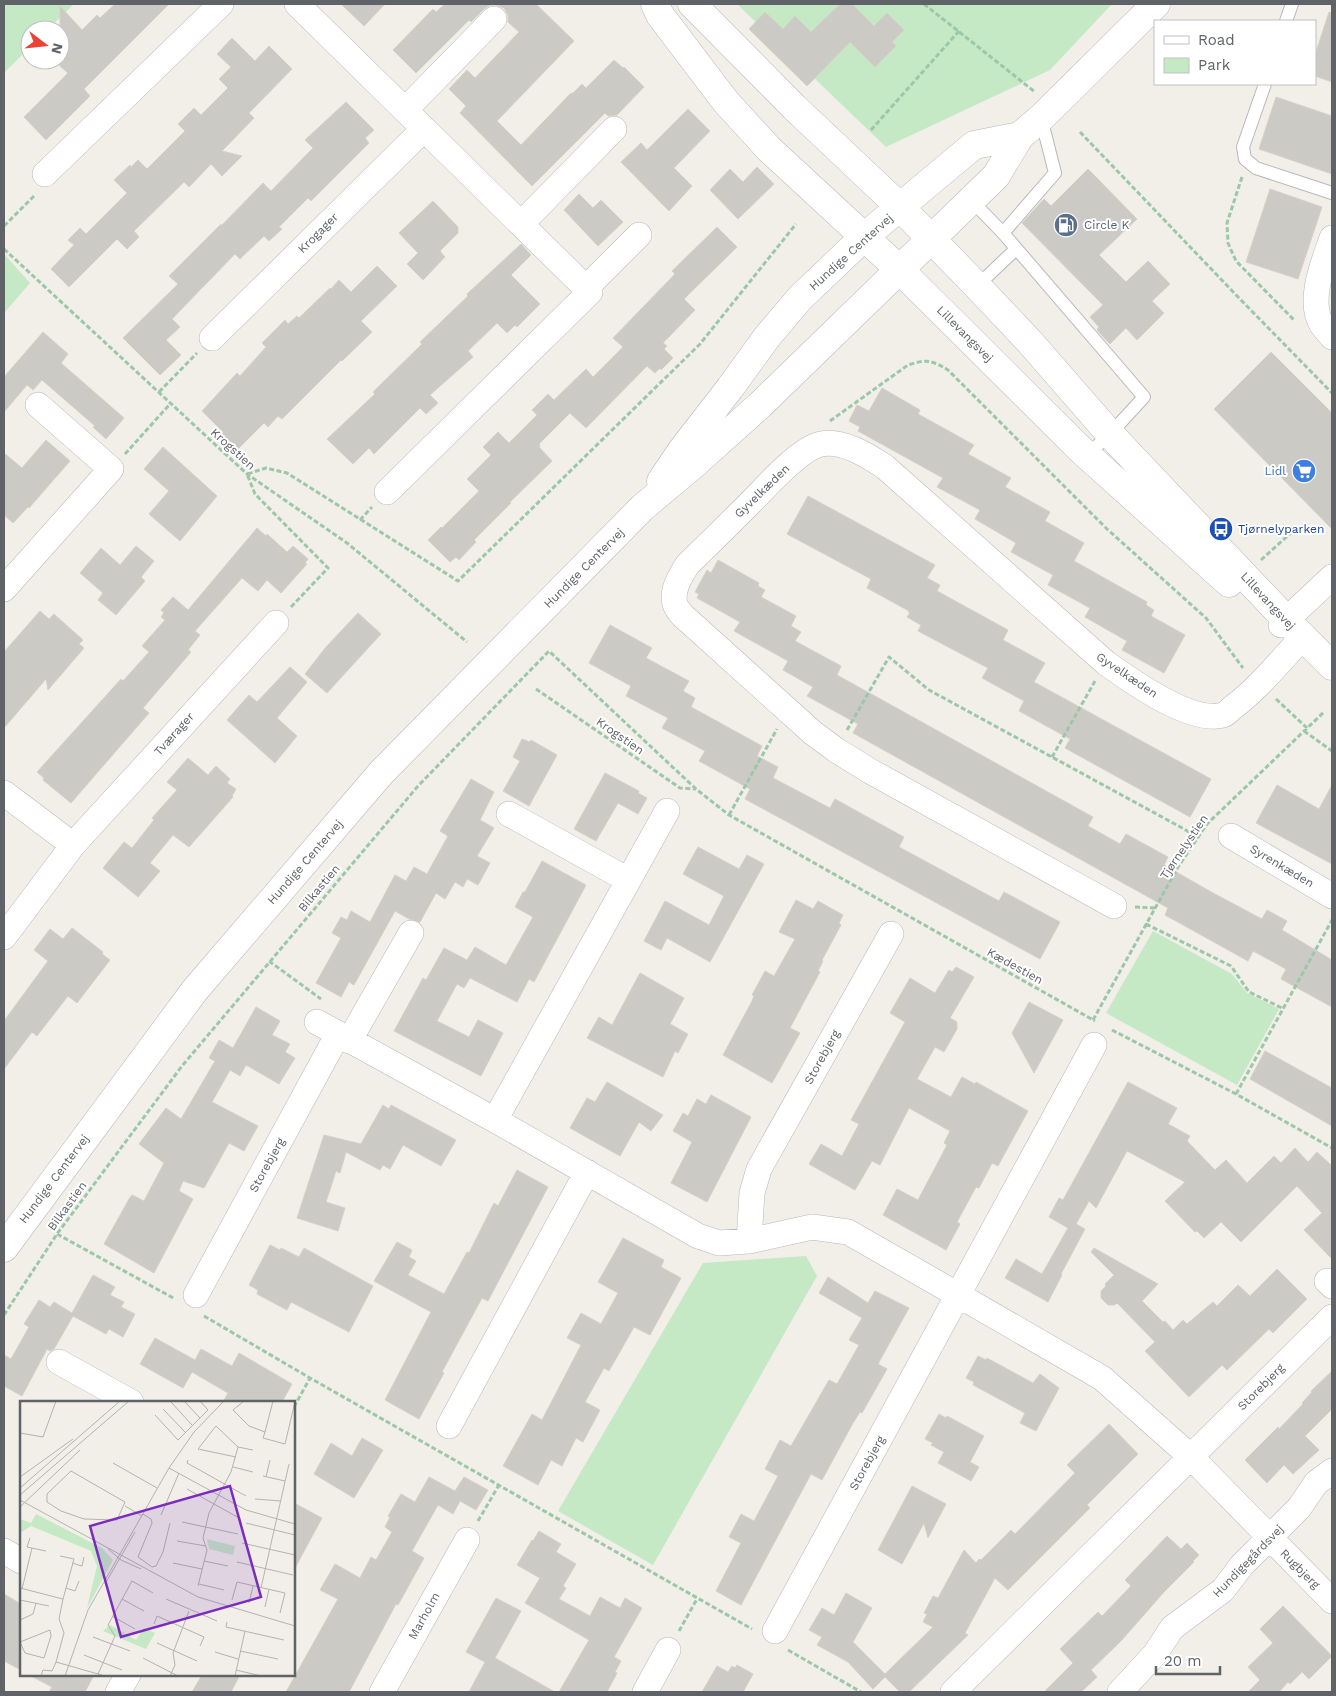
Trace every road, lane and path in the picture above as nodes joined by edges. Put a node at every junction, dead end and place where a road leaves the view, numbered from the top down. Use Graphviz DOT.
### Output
graph roads {
  1 [pos="221,4"];
  2 [pos="297,4"];
  3 [pos="655,4"];
  4 [pos="692,4"];
  5 [pos="924,4"];
  6 [pos="1156,4"];
  7 [pos="1292,4"];
  8 [pos="494,19"];
  9 [pos="1286,20"];
  10 [pos="959,31"];
  11 [pos="1265,85"];
  12 [pos="1038,105"];
  13 [pos="405,110"];
  14 [pos="424,129"];
  15 [pos="614,129"];
  16 [pos="872,130"];
  17 [pos="1080,132"];
  18 [pos="1020,136"];
  19 [pos="1246,159"];
  20 [pos="45,174"];
  21 [pos="1332,193"];
  22 [pos="971,200"];
  23 [pos="900,207"];
  24 [pos="521,224"];
  25 [pos="796,224"];
  26 [pos="4,226"];
  27 [pos="1003,233"];
  28 [pos="639,235"];
  29 [pos="864,237"];
  30 [pos="1332,238"];
  31 [pos="931,240"];
  32 [pos="4,249"];
  33 [pos="1016,249"];
  34 [pos="900,270"];
  35 [pos="977,286"];
  36 [pos="586,288"];
  37 [pos="1300,326"];
  38 [pos="1332,337"];
  39 [pos="212,338"];
  40 [pos="159,392"];
  41 [pos="1332,392"];
  42 [pos="170,404"];
  43 [pos="38,405"];
  44 [pos="1110,434"];
  45 [pos="821,444"];
  46 [pos="1087,455"];
  47 [pos="111,469"];
  48 [pos="247,474"];
  49 [pos="387,492"];
  50 [pos="643,507"];
  51 [pos="1294,530"];
  52 [pos="1254,554"];
  53 [pos="1332,577"];
  54 [pos="4,590"];
  55 [pos="276,623"];
  56 [pos="1290,627"];
  57 [pos="467,642"];
  58 [pos="1106,663"];
  59 [pos="1332,666"];
  60 [pos="1245,670"];
  61 [pos="536,689"];
  62 [pos="1274,697"];
  63 [pos="787,711"];
  64 [pos="1324,712"];
  65 [pos="1305,729"];
  66 [pos="836,750"];
  67 [pos="1332,751"];
  68 [pos="1052,757"];
  69 [pos="696,788"];
  70 [pos="4,793"];
  71 [pos="667,811"];
  72 [pos="509,814"];
  73 [pos="729,815"];
  74 [pos="1232,836"];
  75 [pos="1198,838"];
  76 [pos="73,845"];
  77 [pos="628,880"];
  78 [pos="1332,896"];
  79 [pos="1114,906"];
  80 [pos="1332,920"];
  81 [pos="1146,924"];
  82 [pos="411,933"];
  83 [pos="891,934"];
  84 [pos="4,936"];
  85 [pos="269,960"];
  86 [pos="1282,1008"];
  87 [pos="1093,1020"];
  88 [pos="1099,1031"];
  89 [pos="334,1032"];
  90 [pos="1236,1094"];
  91 [pos="495,1120"];
  92 [pos="1332,1148"];
  93 [pos="587,1172"];
  94 [pos="57,1234"];
  95 [pos="749,1241"];
  96 [pos="4,1248"];
  97 [pos="958,1295"];
  98 [pos="191,1303"];
  99 [pos="4,1315"];
  100 [pos="1332,1317"];
  101 [pos="59,1362"];
  102 [pos="310,1378"];
  103 [pos="129,1401"];
  104 [pos="295,1405"];
  105 [pos="449,1426"];
  106 [pos="1191,1457"];
  107 [pos="1332,1470"];
  108 [pos="499,1485"];
  109 [pos="1269,1538"];
  110 [pos="466,1540"];
  111 [pos="4,1552"];
  112 [pos="20,1560"];
  113 [pos="697,1599"];
  114 [pos="1332,1600"];
  115 [pos="772,1637"];
  116 [pos="668,1650"];
  117 [pos="127,1676"];
  118 [pos="118,1692"];
  119 [pos="382,1692"];
  120 [pos="645,1692"];
  121 [pos="861,1692"];
  122 [pos="953,1692"];
  123 [pos="1120,1692"];
  1 -- 20 [label="street"];
  2 -- 13 [label="street"];
  3 -- 29 [label="street, Lillevangsvej"];
  4 -- 23 [label="street, Lillevangsvej"];
  5 -- 10 [label="path"];
  6 -- 12 [label="street, Hundige Centervej"];
  7 -- 9 [label="lane"];
  8 -- 13 [label="street"];
  10 -- 12 [label="path"];
  10 -- 16 [label="path"];
  11 -- 19 [label="lane"];
  12 -- 18 [label="street, Hundige Centervej"];
  12 -- 27 [label="lane"];
  13 -- 14 [label="street"];
  14 -- 24 [label="street"];
  14 -- 39 [label="street, Krogager"];
  15 -- 24 [label="street"];
  17 -- 41 [label="path"];
  18 -- 22 [label="street, Hundige Centervej"];
  18 -- 23 [label="street, Hundige Centervej"];
  19 -- 21 [label="lane"];
  19 -- 37 [label="path"];
  20 -- 26 [label="path"];
  22 -- 27 [label="lane"];
  22 -- 31 [label="street, Hundige Centervej"];
  23 -- 29 [label="street, Hundige Centervej"];
  23 -- 31 [label="street, Lillevangsvej"];
  24 -- 36 [label="street"];
  25 -- 48 [label="path"];
  27 -- 33 [label="lane"];
  28 -- 36 [label="street"];
  29 -- 34 [label="street, Lillevangsvej"];
  29 -- 50 [label="street, Hundige Centervej"];
  30 -- 38 [label="street"];
  31 -- 34 [label="street, Hundige Centervej"];
  31 -- 35 [label="street, Lillevangsvej"];
  32 -- 40 [label="path, Krogstien"];
  33 -- 35 [label="lane"];
  33 -- 44 [label="lane"];
  34 -- 46 [label="street, Lillevangsvej"];
  34 -- 50 [label="street, Hundige Centervej"];
  35 -- 44 [label="street, Lillevangsvej"];
  36 -- 49 [label="street"];
  39 -- 40 [label="path"];
  40 -- 42 [label="path, Krogstien"];
  42 -- 47 [label="path"];
  42 -- 48 [label="path, Krogstien"];
  43 -- 47 [label="street"];
  44 -- 46 [label="lane"];
  44 -- 56 [label="street, Lillevangsvej"];
  45 -- 58 [label="street, Gyvelkæden"];
  45 -- 60 [label="path"];
  45 -- 63 [label="street, Gyvelkæden"];
  46 -- 56 [label="street, Lillevangsvej"];
  47 -- 54 [label="street"];
  48 -- 55 [label="path"];
  48 -- 57 [label="path, Krogstien"];
  50 -- 96 [label="street, Hundige Centervej"];
  51 -- 52 [label="path"];
  53 -- 56 [label="street, Gyvelkæden"];
  55 -- 76 [label="street, Tværager"];
  56 -- 58 [label="street, Gyvelkæden"];
  56 -- 59 [label="street, Lillevangsvej"];
  58 -- 68 [label="path"];
  61 -- 69 [label="path, Krogstien"];
  62 -- 65 [label="path"];
  63 -- 66 [label="street, Gyvelkæden"];
  63 -- 73 [label="path"];
  64 -- 65 [label="path, Tjørnelystien"];
  65 -- 67 [label="path"];
  65 -- 75 [label="path, Tjørnelystien"];
  66 -- 68 [label="path"];
  66 -- 79 [label="street, Gyvelkæden"];
  68 -- 75 [label="path"];
  69 -- 73 [label="path, Kædestien"];
  69 -- 85 [label="path, Bilkastien"];
  70 -- 76 [label="street"];
  71 -- 77 [label="street"];
  72 -- 77 [label="street"];
  73 -- 87 [label="path, Kædestien"];
  74 -- 78 [label="street, Syrenkæden"];
  75 -- 81 [label="path, Tjørnelystien"];
  76 -- 84 [label="street, Tværager"];
  77 -- 91 [label="street"];
  80 -- 86 [label="path"];
  81 -- 86 [label="path"];
  81 -- 87 [label="path, Tjørnelystien"];
  82 -- 89 [label="street, Storebjerg"];
  83 -- 95 [label="street, Storebjerg"];
  85 -- 89 [label="path"];
  85 -- 94 [label="path, Bilkastien"];
  86 -- 90 [label="path"];
  87 -- 88 [label="path, Kædestien"];
  88 -- 90 [label="path, Kædestien"];
  88 -- 97 [label="street, Storebjerg"];
  89 -- 91 [label="street"];
  89 -- 98 [label="street, Storebjerg"];
  90 -- 92 [label="path, Kædestien"];
  91 -- 93 [label="street"];
  93 -- 95 [label="street"];
  93 -- 105 [label="street"];
  94 -- 98 [label="path"];
  94 -- 99 [label="path, Bilkastien"];
  95 -- 97 [label="street"];
  97 -- 106 [label="street"];
  97 -- 115 [label="street, Storebjerg"];
  98 -- 102 [label="path"];
  100 -- 106 [label="street, Storebjerg"];
  101 -- 103 [label="street"];
  102 -- 104 [label="path"];
  102 -- 108 [label="path"];
  106 -- 109 [label="street"];
  106 -- 122 [label="street, Storebjerg"];
  107 -- 109 [label="street, Hundigegårdsvej"];
  108 -- 110 [label="path"];
  108 -- 113 [label="path"];
  109 -- 114 [label="street, Rugbjerg"];
  109 -- 123 [label="street, Hundigegårdsvej"];
  110 -- 119 [label="street, Marholm"];
  111 -- 112 [label="street"];
  113 -- 115 [label="path"];
  113 -- 116 [label="path"];
  115 -- 121 [label="path"];
  116 -- 120 [label="street"];
  117 -- 118 [label="street"];
}
